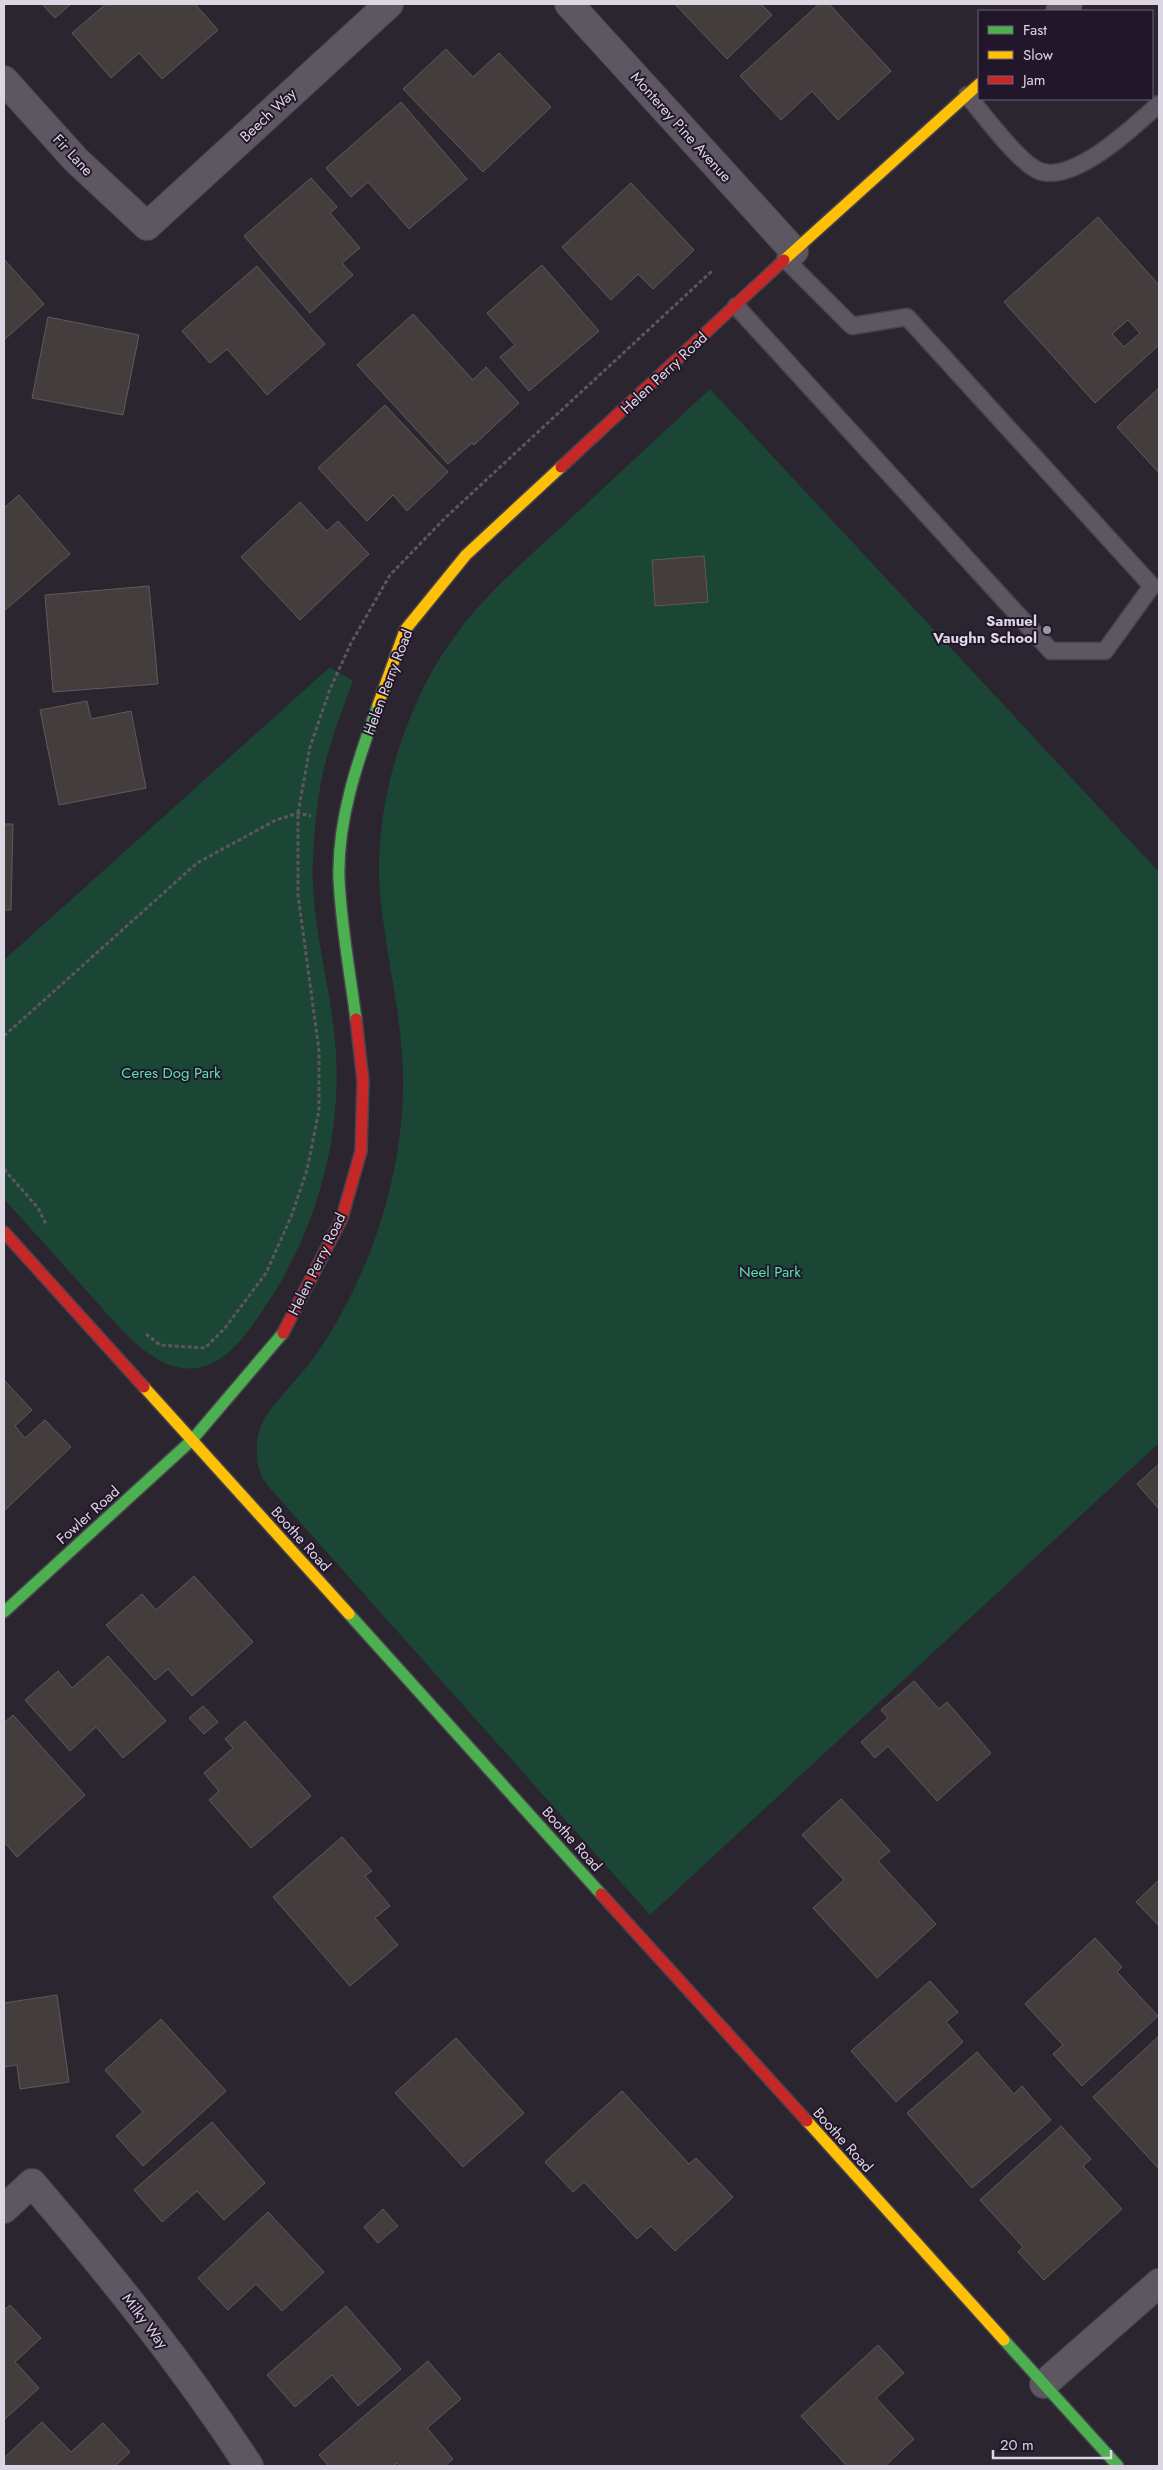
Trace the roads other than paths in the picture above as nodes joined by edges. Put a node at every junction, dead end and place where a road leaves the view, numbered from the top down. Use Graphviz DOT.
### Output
graph roads {
  1 [pos="389,4"];
  2 [pos="569,4"];
  3 [pos="4,80"];
  4 [pos="973,90"];
  5 [pos="980,100"];
  6 [pos="1159,104"];
  7 [pos="148,226"];
  8 [pos="789,255"];
  9 [pos="736,306"];
  10 [pos="4,1232"];
  11 [pos="192,1440"];
  12 [pos="4,1612"];
  13 [pos="4,2209"];
  14 [pos="1159,2283"];
  15 [pos="1044,2384"];
  16 [pos="249,2466"];
  17 [pos="1118,2466"];
  1 -- 7 [label="street, Beech Way"];
  2 -- 8 [label="street, Monterey Pine Avenue"];
  3 -- 7 [label="street, Fir Lane"];
  4 -- 8 [label="street, Helen Perry Road"];
  5 -- 6 [label="lane"];
  8 -- 9 [label="street, Helen Perry Road"];
  8 -- 9 [label="lane"];
  9 -- 11 [label="street, Helen Perry Road"];
  10 -- 11 [label="street, Boothe Road"];
  11 -- 12 [label="street, Fowler Road"];
  11 -- 15 [label="street, Boothe Road"];
  13 -- 16 [label="street, Milky Way"];
  14 -- 15 [label="street"];
  15 -- 17 [label="street, Boothe Road"];
}
